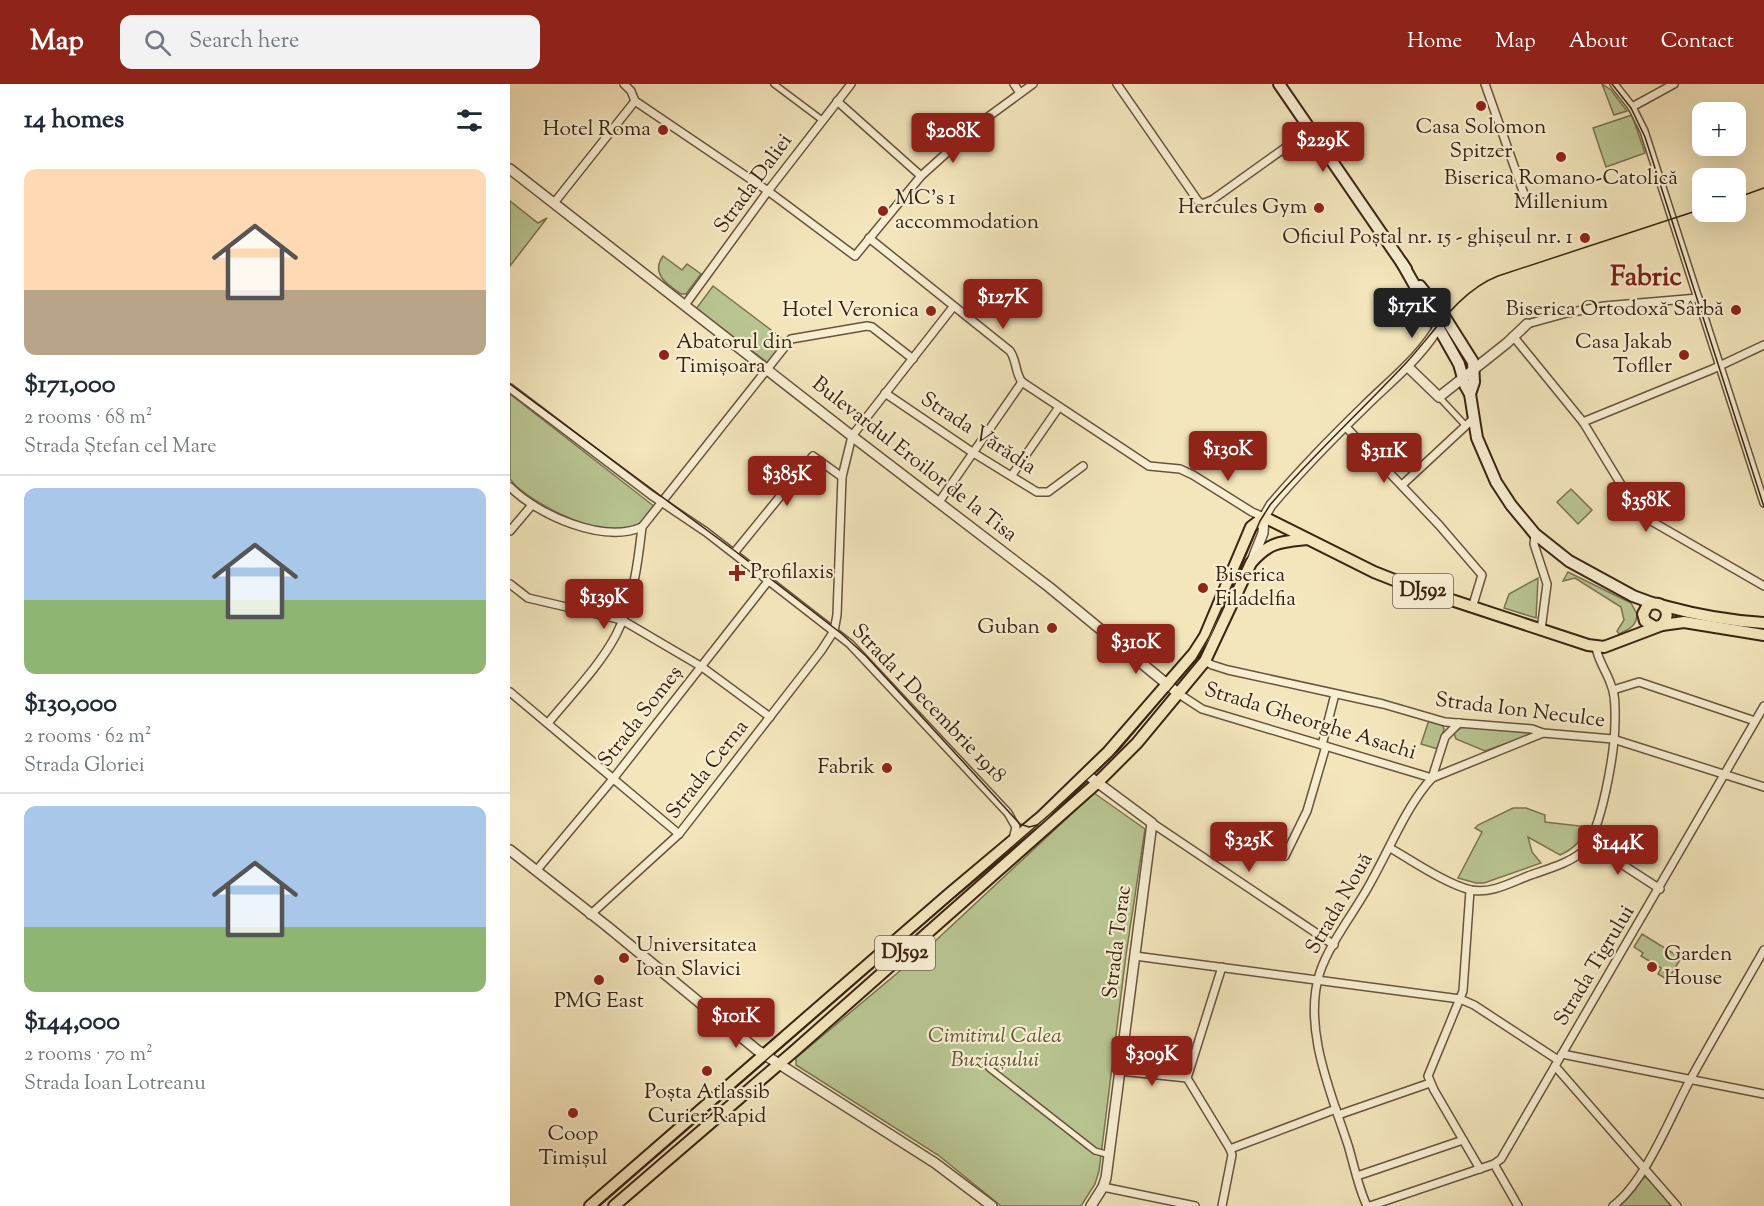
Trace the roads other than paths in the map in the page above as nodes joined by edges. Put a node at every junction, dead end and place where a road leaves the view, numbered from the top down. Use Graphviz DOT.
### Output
graph roads {
  1 [pos="624,84"];
  2 [pos="774,84"];
  3 [pos="850,84"];
  4 [pos="1014,84"];
  5 [pos="1033,84"];
  6 [pos="1117,84"];
  7 [pos="1279,84"];
  8 [pos="1485,84"];
  9 [pos="1614,84"];
  10 [pos="1674,84"];
  11 [pos="1020,93"];
  12 [pos="635,101"];
  13 [pos="837,101"];
  14 [pos="1632,107"];
  15 [pos="822,120"];
  16 [pos="1310,130"];
  17 [pos="510,169"];
  18 [pos="921,176"];
  19 [pos="768,190"];
  20 [pos="1524,194"];
  21 [pos="554,203"];
  22 [pos="869,238"];
  23 [pos="1402,263"];
  24 [pos="1698,298"];
  25 [pos="685,305"];
  26 [pos="953,307"];
  27 [pos="1444,316"];
  28 [pos="1527,324"];
  29 [pos="1438,327"];
  30 [pos="1513,336"];
  31 [pos="1764,345"];
  32 [pos="913,359"];
  33 [pos="1458,364"];
  34 [pos="1720,365"];
  35 [pos="1407,366"];
  36 [pos="768,370"];
  37 [pos="1473,370"];
  38 [pos="1463,378"];
  39 [pos="1022,382"];
  40 [pos="510,387"];
  41 [pos="885,393"];
  42 [pos="1470,394"];
  43 [pos="1439,397"];
  44 [pos="1059,407"];
  45 [pos="1583,422"];
  46 [pos="1469,423"];
  47 [pos="1345,426"];
  48 [pos="852,436"];
  49 [pos="972,452"];
  50 [pos="1083,466"];
  51 [pos="1012,475"];
  52 [pos="842,477"];
  53 [pos="1402,485"];
  54 [pos="510,487"];
  55 [pos="662,501"];
  56 [pos="939,502"];
  57 [pos="1764,503"];
  58 [pos="532,504"];
  59 [pos="1264,517"];
  60 [pos="642,526"];
  61 [pos="510,531"];
  62 [pos="1535,534"];
  63 [pos="1307,539"];
  64 [pos="734,553"];
  65 [pos="1251,563"];
  66 [pos="769,580"];
  67 [pos="510,584"];
  68 [pos="1764,586"];
  69 [pos="1633,596"];
  70 [pos="1652,603"];
  71 [pos="1664,606"];
  72 [pos="1472,608"];
  73 [pos="1643,616"];
  74 [pos="622,620"];
  75 [pos="1764,622"];
  76 [pos="1659,626"];
  77 [pos="1541,630"];
  78 [pos="834,631"];
  79 [pos="1635,634"];
  80 [pos="1764,635"];
  81 [pos="1596,647"];
  82 [pos="1205,661"];
  83 [pos="702,667"];
  84 [pos="1168,684"];
  85 [pos="1613,690"];
  86 [pos="510,692"];
  87 [pos="1179,694"];
  88 [pos="1335,694"];
  89 [pos="1764,706"];
  90 [pos="770,717"];
  91 [pos="1755,721"];
  92 [pos="1445,722"];
  93 [pos="548,723"];
  94 [pos="1459,723"];
  95 [pos="1508,726"];
  96 [pos="1448,733"];
  97 [pos="1543,733"];
  98 [pos="1613,739"];
  99 [pos="1324,745"];
  100 [pos="1510,745"];
  101 [pos="1086,774"];
  102 [pos="1724,774"];
  103 [pos="1432,778"];
  104 [pos="613,779"];
  105 [pos="1098,782"];
  106 [pos="1764,787"];
  107 [pos="1152,823"];
  108 [pos="679,834"];
  109 [pos="1013,839"];
  110 [pos="1589,843"];
  111 [pos="1390,848"];
  112 [pos="510,850"];
  113 [pos="1285,856"];
  114 [pos="538,868"];
  115 [pos="1659,889"];
  116 [pos="1470,890"];
  117 [pos="590,915"];
  118 [pos="1334,945"];
  119 [pos="1764,950"];
  120 [pos="1135,956"];
  121 [pos="1222,967"];
  122 [pos="1318,980"];
  123 [pos="1460,999"];
  124 [pos="765,1055"];
  125 [pos="1558,1060"];
  126 [pos="780,1063"];
  127 [pos="989,1068"];
  128 [pos="1120,1071"];
  129 [pos="1187,1078"];
  130 [pos="1690,1080"];
  131 [pos="1430,1083"];
  132 [pos="1764,1094"];
  133 [pos="1337,1112"];
  134 [pos="1463,1140"];
  135 [pos="1230,1149"];
  136 [pos="1110,1155"];
  137 [pos="1494,1164"];
  138 [pos="1644,1168"];
  139 [pos="1480,1169"];
  140 [pos="1357,1176"];
  141 [pos="1103,1187"];
  142 [pos="590,1206"];
  143 [pos="614,1206"];
  144 [pos="992,1206"];
  145 [pos="1091,1206"];
  146 [pos="1195,1206"];
  147 [pos="1222,1206"];
  148 [pos="1368,1206"];
  149 [pos="1518,1206"];
  150 [pos="1613,1206"];
  151 [pos="1677,1206"];
  1 -- 12 [label="street"];
  2 -- 15 [label="street"];
  3 -- 13 [label="street, Strada Daliei"];
  4 -- 11 [label="street"];
  5 -- 11 [label="street"];
  6 -- 16 [label="street"];
  7 -- 16 [label="main road"];
  8 -- 20 [label="street"];
  9 -- 14 [label="street"];
  10 -- 14 [label="street"];
  11 -- 18 [label="street"];
  12 -- 19 [label="street"];
  12 -- 21 [label="street"];
  13 -- 15 [label="street, Strada Daliei"];
  13 -- 18 [label="street"];
  14 -- 24 [label="street"];
  15 -- 19 [label="street, Strada Daliei"];
  16 -- 23 [label="main road"];
  17 -- 21 [label="street, Bulevardul Eroilor de la Tisa"];
  18 -- 22 [label="street"];
  19 -- 22 [label="street"];
  19 -- 25 [label="street, Strada Daliei"];
  21 -- 25 [label="street, Bulevardul Eroilor de la Tisa"];
  22 -- 26 [label="street"];
  23 -- 27 [label="main road"];
  23 -- 29 [label="main road"];
  24 -- 28 [label="street"];
  24 -- 34 [label="street"];
  25 -- 36 [label="street, Bulevardul Eroilor de la Tisa"];
  26 -- 32 [label="street"];
  26 -- 39 [label="street"];
  27 -- 29 [label="street"];
  27 -- 37 [label="main road"];
  28 -- 30 [label="street"];
  29 -- 33 [label="main road"];
  29 -- 35 [label="street"];
  30 -- 37 [label="street"];
  30 -- 45 [label="street"];
  31 -- 34 [label="street"];
  32 -- 36 [label="street"];
  32 -- 41 [label="street"];
  33 -- 37 [label="street"];
  33 -- 38 [label="main road"];
  34 -- 45 [label="street"];
  34 -- 57 [label="street"];
  35 -- 43 [label="street"];
  35 -- 47 [label="street"];
  36 -- 48 [label="street, Bulevardul Eroilor de la Tisa"];
  36 -- 55 [label="street"];
  37 -- 38 [label="street"];
  37 -- 42 [label="main road"];
  38 -- 42 [label="main road"];
  38 -- 43 [label="street"];
  39 -- 44 [label="street"];
  39 -- 49 [label="street"];
  40 -- 55 [label="street, Strada 1 Decembrie 1918"];
  41 -- 48 [label="street"];
  41 -- 49 [label="street, Strada Vărădia"];
  42 -- 46 [label="main road"];
  43 -- 46 [label="street"];
  44 -- 51 [label="street"];
  44 -- 59 [label="street"];
  45 -- 68 [label="street"];
  46 -- 53 [label="street"];
  46 -- 62 [label="main road"];
  47 -- 53 [label="street"];
  47 -- 59 [label="street"];
  48 -- 52 [label="street"];
  48 -- 56 [label="street, Bulevardul Eroilor de la Tisa"];
  49 -- 51 [label="street, Strada Vărădia"];
  49 -- 56 [label="street"];
  50 -- 51 [label="street, Strada Vărădia"];
  52 -- 64 [label="street"];
  52 -- 78 [label="street"];
  53 -- 72 [label="street"];
  54 -- 58 [label="street"];
  55 -- 60 [label="street"];
  55 -- 64 [label="street, Strada 1 Decembrie 1918"];
  56 -- 84 [label="street, Bulevardul Eroilor de la Tisa"];
  58 -- 60 [label="street"];
  58 -- 61 [label="street"];
  59 -- 63 [label="main road, DJ592"];
  59 -- 65 [label="street"];
  59 -- 84 [label="main road, DJ592"];
  60 -- 74 [label="street"];
  62 -- 69 [label="main road"];
  62 -- 77 [label="street"];
  63 -- 65 [label="main road, DJ592"];
  63 -- 72 [label="main road, DJ592"];
  64 -- 66 [label="street, Strada 1 Decembrie 1918"];
  65 -- 82 [label="main road, DJ592"];
  66 -- 78 [label="street, Strada 1 Decembrie 1918"];
  66 -- 83 [label="street, Strada Someș"];
  67 -- 74 [label="street"];
  69 -- 70 [label="main road"];
  69 -- 73 [label="main road"];
  70 -- 71 [label="main road"];
  70 -- 73 [label="main road"];
  71 -- 75 [label="main road"];
  71 -- 76 [label="main road"];
  72 -- 77 [label="main road, DJ592"];
  73 -- 76 [label="main road"];
  73 -- 79 [label="main road"];
  74 -- 83 [label="street"];
  74 -- 93 [label="street"];
  76 -- 79 [label="main road"];
  76 -- 80 [label="main road"];
  77 -- 81 [label="main road, DJ592"];
  78 -- 90 [label="street, Strada Cerna"];
  78 -- 109 [label="street, Strada 1 Decembrie 1918"];
  79 -- 81 [label="main road"];
  81 -- 85 [label="street"];
  82 -- 87 [label="main road, DJ592"];
  82 -- 88 [label="street, Strada Ion Neculce"];
  83 -- 90 [label="street"];
  83 -- 104 [label="street, Strada Someș"];
  84 -- 87 [label="street, Bulevardul Eroilor de la Tisa"];
  84 -- 101 [label="main road, DJ592"];
  85 -- 91 [label="street"];
  85 -- 98 [label="street"];
  86 -- 93 [label="street"];
  87 -- 99 [label="street, Strada Gheorghe Asachi"];
  87 -- 105 [label="main road, DJ592"];
  88 -- 92 [label="street, Strada Ion Neculce"];
  88 -- 99 [label="street"];
  89 -- 91 [label="street, Strada Tigrului"];
  90 -- 108 [label="street, Strada Cerna"];
  91 -- 102 [label="street, Strada Tigrului"];
  92 -- 94 [label="street, Strada Ion Neculce"];
  92 -- 96 [label="street"];
  93 -- 104 [label="street"];
  94 -- 95 [label="street, Strada Ion Neculce"];
  94 -- 96 [label="street"];
  95 -- 97 [label="street, Strada Ion Neculce"];
  95 -- 100 [label="street"];
  96 -- 103 [label="street, Strada Nouă"];
  97 -- 98 [label="street, Strada Ion Neculce"];
  97 -- 100 [label="street"];
  98 -- 102 [label="street, Strada Ion Neculce"];
  98 -- 110 [label="street"];
  99 -- 103 [label="street, Strada Gheorghe Asachi"];
  99 -- 113 [label="street"];
  100 -- 103 [label="street"];
  101 -- 105 [label="street"];
  101 -- 109 [label="main road, DJ592"];
  102 -- 106 [label="street, Strada Ion Neculce"];
  102 -- 115 [label="street, Strada Tigrului"];
  103 -- 111 [label="street, Strada Nouă"];
  104 -- 108 [label="street"];
  104 -- 114 [label="street, Strada Someș"];
  105 -- 107 [label="street"];
  105 -- 126 [label="main road, DJ592"];
  107 -- 118 [label="street"];
  107 -- 120 [label="street, Strada Torac"];
  108 -- 117 [label="street, Strada Cerna"];
  109 -- 124 [label="main road, DJ592"];
  110 -- 115 [label="street"];
  110 -- 116 [label="street"];
  111 -- 116 [label="street"];
  111 -- 118 [label="street, Strada Nouă"];
  112 -- 114 [label="street"];
  114 -- 117 [label="street"];
  115 -- 125 [label="street, Strada Tigrului"];
  116 -- 123 [label="street"];
  117 -- 124 [label="street"];
  118 -- 122 [label="street, Strada Nouă"];
  119 -- 130 [label="street"];
  120 -- 121 [label="street"];
  120 -- 128 [label="street, Strada Torac"];
  121 -- 122 [label="street"];
  121 -- 129 [label="street"];
  122 -- 123 [label="street"];
  122 -- 133 [label="street, Strada Nouă"];
  123 -- 125 [label="street"];
  123 -- 131 [label="street"];
  124 -- 126 [label="street"];
  124 -- 142 [label="main road, DJ592"];
  125 -- 130 [label="street"];
  125 -- 137 [label="street, Strada Tigrului"];
  125 -- 138 [label="street"];
  126 -- 143 [label="main road, DJ592"];
  126 -- 144 [label="street"];
  127 -- 136 [label="street"];
  128 -- 129 [label="street"];
  128 -- 136 [label="street, Strada Torac"];
  129 -- 135 [label="street"];
  130 -- 132 [label="street"];
  130 -- 138 [label="street"];
  131 -- 133 [label="street"];
  131 -- 134 [label="street"];
  133 -- 135 [label="street"];
  133 -- 140 [label="street, Strada Nouă"];
  134 -- 139 [label="street"];
  134 -- 140 [label="street"];
  135 -- 147 [label="street"];
  136 -- 141 [label="street, Strada Torac"];
  137 -- 139 [label="street"];
  137 -- 149 [label="street"];
  138 -- 150 [label="street"];
  138 -- 151 [label="street"];
  139 -- 148 [label="street"];
  140 -- 148 [label="street, Strada Nouă"];
  141 -- 145 [label="street, Strada Torac"];
  141 -- 146 [label="street"];
}
